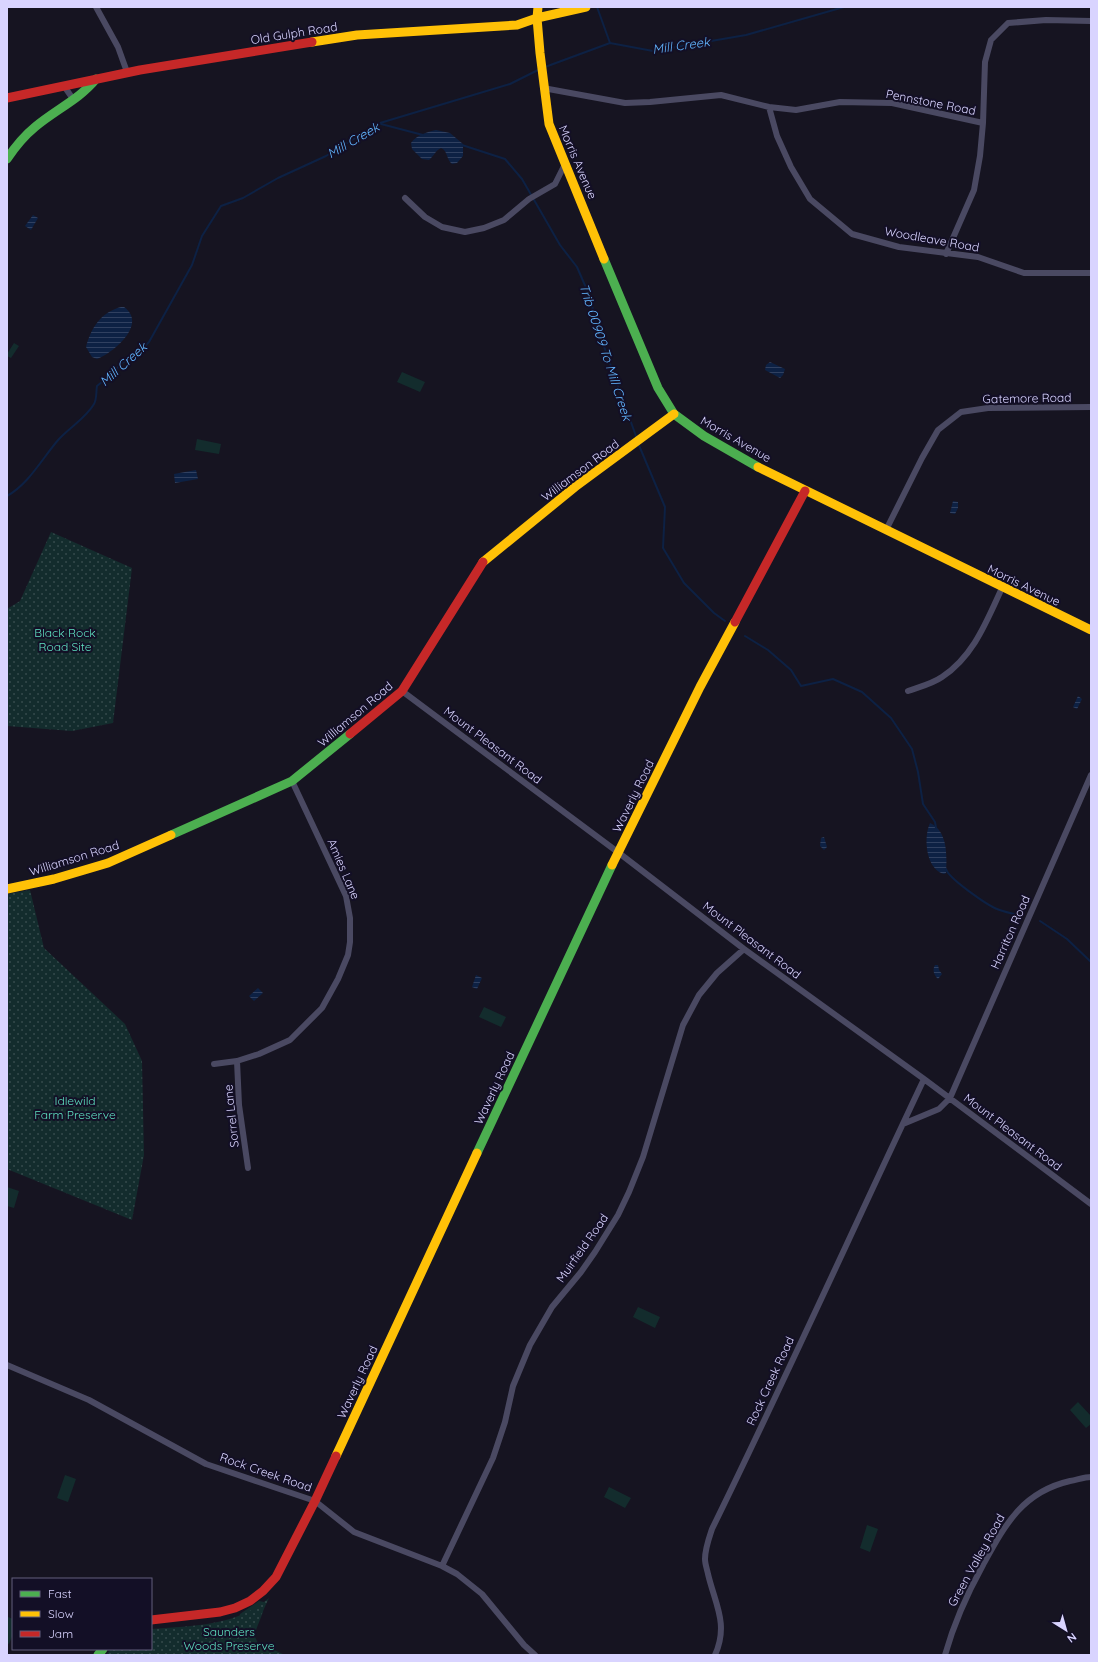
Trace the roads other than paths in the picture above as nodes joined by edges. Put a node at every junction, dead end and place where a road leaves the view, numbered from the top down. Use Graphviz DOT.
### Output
graph roads {
  1 [pos="96,7"];
  2 [pos="538,7"];
  3 [pos="586,7"];
  4 [pos="536,18"];
  5 [pos="1091,21"];
  6 [pos="127,72"];
  7 [pos="96,79"];
  8 [pos="64,86"];
  9 [pos="543,88"];
  10 [pos="7,98"];
  11 [pos="73,99"];
  12 [pos="769,107"];
  13 [pos="983,123"];
  14 [pos="7,159"];
  15 [pos="566,164"];
  16 [pos="405,198"];
  17 [pos="946,254"];
  18 [pos="1091,273"];
  19 [pos="1091,407"];
  20 [pos="674,414"];
  21 [pos="805,491"];
  22 [pos="886,530"];
  23 [pos="1002,588"];
  24 [pos="1091,630"];
  25 [pos="402,691"];
  26 [pos="908,691"];
  27 [pos="1091,775"];
  28 [pos="292,781"];
  29 [pos="619,853"];
  30 [pos="7,889"];
  31 [pos="744,949"];
  32 [pos="237,1060"];
  33 [pos="214,1064"];
  34 [pos="924,1079"];
  35 [pos="950,1098"];
  36 [pos="903,1124"];
  37 [pos="248,1168"];
  38 [pos="1091,1204"];
  39 [pos="7,1365"];
  40 [pos="1091,1477"];
  41 [pos="315,1501"];
  42 [pos="442,1566"];
  43 [pos="152,1620"];
  44 [pos="535,1655"];
  45 [pos="715,1655"];
  46 [pos="945,1655"];
  1 -- 6 [label="street"];
  2 -- 4 [label="street, Morris Avenue"];
  3 -- 4 [label="street, Old Gulph Road"];
  4 -- 6 [label="street, Old Gulph Road"];
  4 -- 9 [label="street, Morris Avenue"];
  5 -- 13 [label="street, Pennstone Road"];
  6 -- 7 [label="street, Old Gulph Road"];
  7 -- 8 [label="street, Old Gulph Road"];
  7 -- 11 [label="street"];
  8 -- 10 [label="street, Old Gulph Road"];
  8 -- 11 [label="street"];
  9 -- 12 [label="street, Pennstone Road"];
  9 -- 15 [label="street, Morris Avenue"];
  11 -- 14 [label="street"];
  12 -- 13 [label="street, Pennstone Road"];
  12 -- 17 [label="street, Woodleave Road"];
  13 -- 17 [label="street"];
  15 -- 16 [label="street"];
  15 -- 20 [label="street, Morris Avenue"];
  17 -- 18 [label="street, Woodleave Road"];
  19 -- 22 [label="street, Gatemore Road"];
  20 -- 21 [label="street, Morris Avenue"];
  20 -- 25 [label="street, Williamson Road"];
  21 -- 22 [label="street, Morris Avenue"];
  21 -- 29 [label="street, Waverly Road"];
  22 -- 23 [label="street, Morris Avenue"];
  23 -- 24 [label="street, Morris Avenue"];
  23 -- 26 [label="street"];
  25 -- 28 [label="street, Williamson Road"];
  25 -- 29 [label="street, Mount Pleasant Road"];
  27 -- 35 [label="street, Harriton Road"];
  28 -- 30 [label="street, Williamson Road"];
  28 -- 32 [label="street, Amies Lane"];
  29 -- 31 [label="street, Mount Pleasant Road"];
  29 -- 41 [label="street, Waverly Road"];
  31 -- 34 [label="street, Mount Pleasant Road"];
  31 -- 42 [label="street, Muirfield Road"];
  32 -- 33 [label="street, Amies Lane"];
  32 -- 37 [label="street, Sorrel Lane"];
  34 -- 35 [label="street, Mount Pleasant Road"];
  34 -- 36 [label="street, Rock Creek Road"];
  35 -- 36 [label="street"];
  35 -- 38 [label="street, Mount Pleasant Road"];
  36 -- 45 [label="street, Rock Creek Road"];
  39 -- 41 [label="street, Rock Creek Road"];
  40 -- 46 [label="street, Green Valley Road"];
  41 -- 42 [label="street, Rock Creek Road"];
  41 -- 43 [label="street, Waverly Road"];
  42 -- 44 [label="street, Rock Creek Road"];
}
